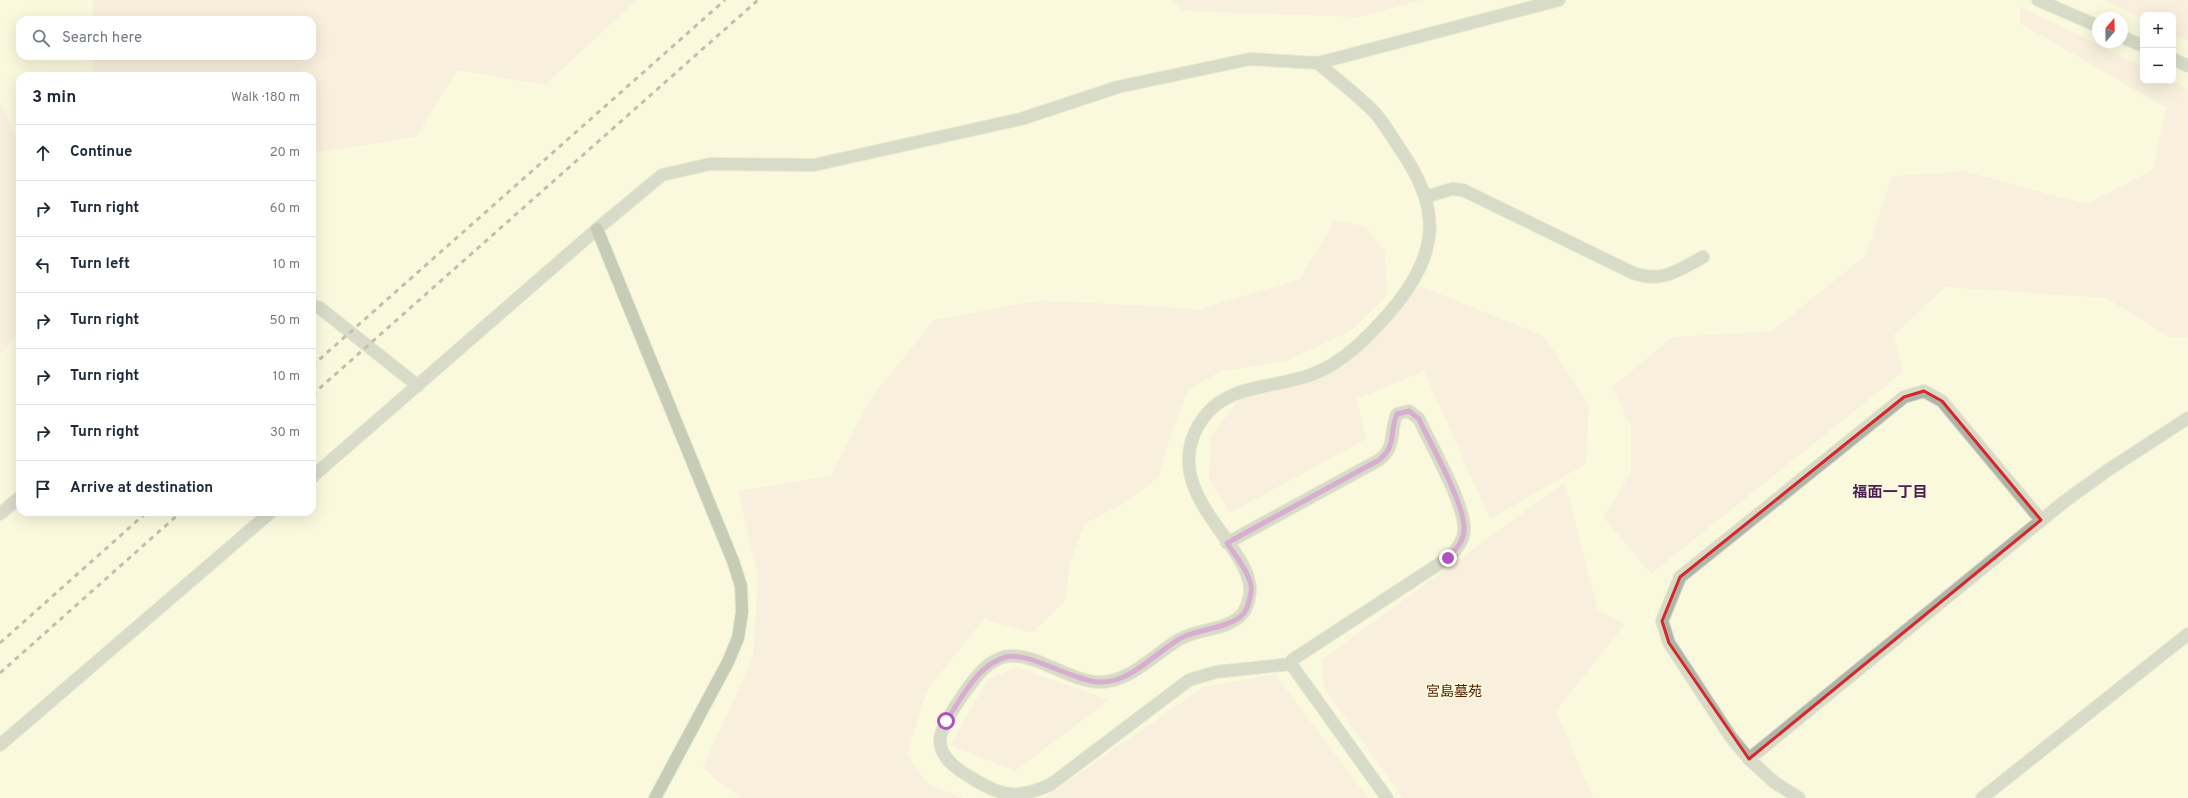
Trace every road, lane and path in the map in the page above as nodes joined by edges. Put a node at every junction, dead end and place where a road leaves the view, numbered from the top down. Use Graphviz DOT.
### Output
graph roads {
  1 [pos="1559,0"];
  2 [pos="2038,0"];
  3 [pos="2092,23"];
  4 [pos="2128,40"];
  5 [pos="2140,45"];
  6 [pos="2176,60"];
  7 [pos="1318,64"];
  8 [pos="2188,66"];
  9 [pos="1426,197"];
  10 [pos="597,229"];
  11 [pos="1702,257"];
  12 [pos="316,306"];
  13 [pos="418,386"];
  14 [pos="2188,418"];
  15 [pos="316,474"];
  16 [pos="16,500"];
  17 [pos="0,514"];
  18 [pos="266,516"];
  19 [pos="2041,520"];
  20 [pos="1227,543"];
  21 [pos="2188,634"];
  22 [pos="1291,664"];
  23 [pos="0,745"];
  24 [pos="1749,759"];
  25 [pos="655,798"];
  26 [pos="1387,798"];
  27 [pos="1799,798"];
  28 [pos="1982,798"];
  1 -- 7 [label="street"];
  2 -- 3 [label="street"];
  4 -- 5 [label="street"];
  6 -- 8 [label="street"];
  7 -- 9 [label="street"];
  7 -- 10 [label="street"];
  9 -- 11 [label="street"];
  9 -- 20 [label="street"];
  10 -- 13 [label="street"];
  10 -- 25 [label="street"];
  12 -- 13 [label="street"];
  13 -- 15 [label="street"];
  14 -- 19 [label="street"];
  16 -- 17 [label="street"];
  18 -- 23 [label="street"];
  19 -- 24 [label="street"];
  19 -- 24 [label="street"];
  20 -- 22 [label="street"];
  20 -- 22 [label="street"];
  21 -- 28 [label="street"];
  22 -- 26 [label="street"];
  24 -- 27 [label="street"];
}
